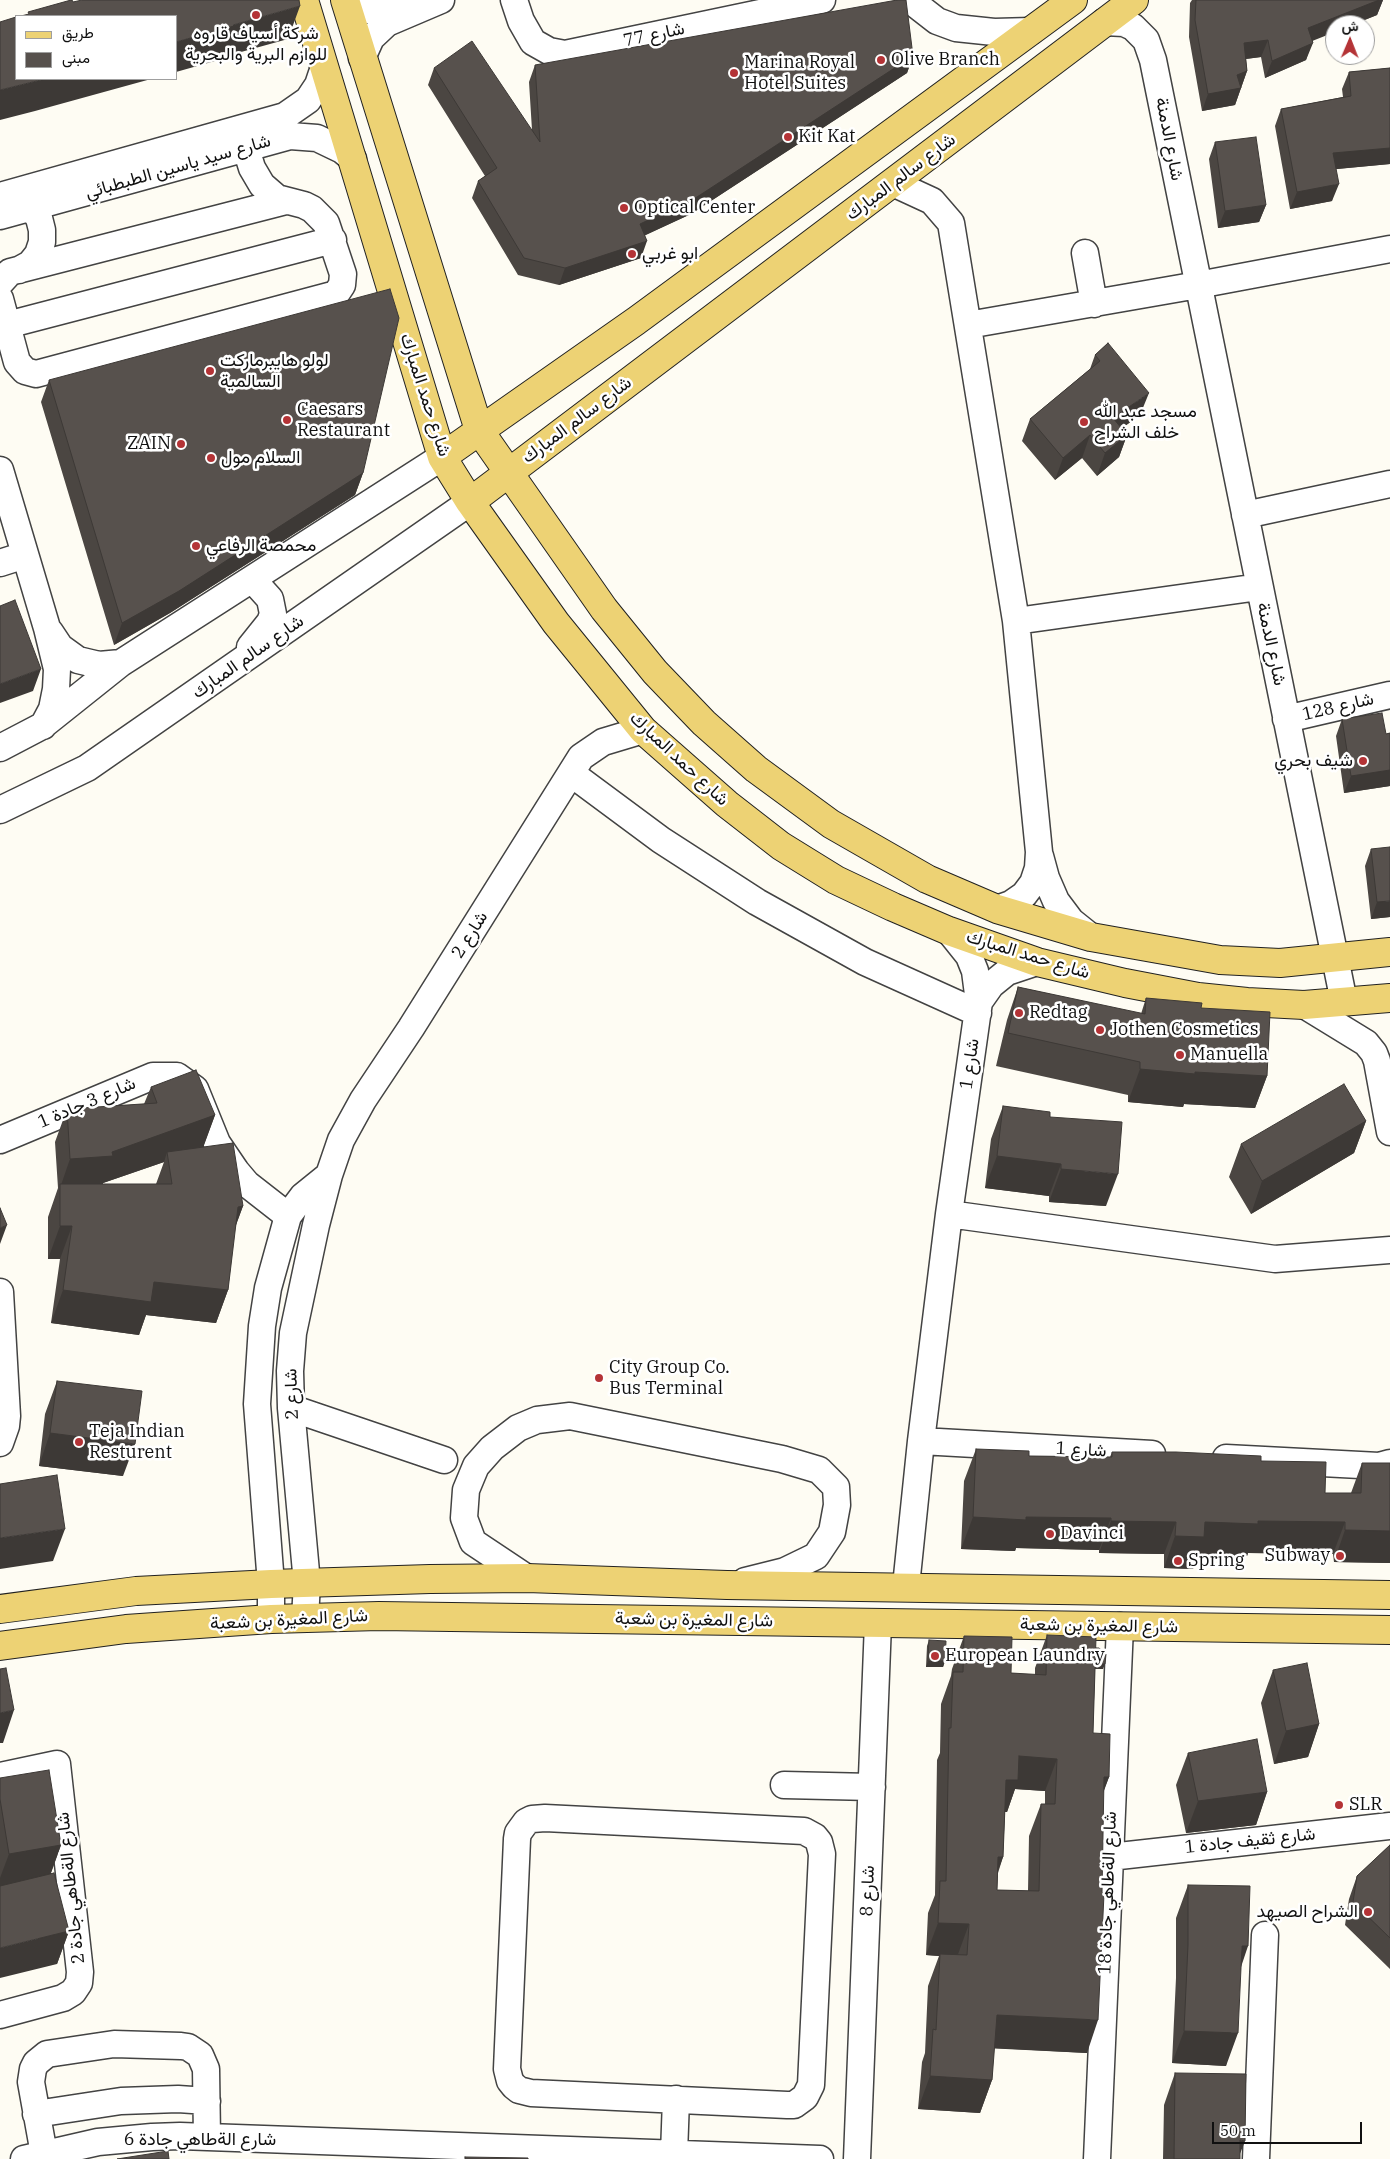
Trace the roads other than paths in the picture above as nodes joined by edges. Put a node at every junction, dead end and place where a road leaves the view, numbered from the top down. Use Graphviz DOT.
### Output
graph roads {
  1 [pos="304,0"];
  2 [pos="406,0"];
  3 [pos="441,0"];
  4 [pos="514,0"];
  5 [pos="822,0"];
  6 [pos="910,0"];
  7 [pos="1073,0"];
  8 [pos="1134,0"];
  9 [pos="346,2"];
  10 [pos="1104,22"];
  11 [pos="1031,31"];
  12 [pos="362,58"];
  13 [pos="324,67"];
  14 [pos="243,139"];
  15 [pos="353,159"];
  16 [pos="893,183"];
  17 [pos="0,196"];
  18 [pos="286,201"];
  19 [pos="31,208"];
  20 [pos="0,216"];
  21 [pos="332,240"];
  22 [pos="1390,249"];
  23 [pos="1085,253"];
  24 [pos="10,276"];
  25 [pos="1198,286"];
  26 [pos="0,299"];
  27 [pos="1094,304"];
  28 [pos="636,321"];
  29 [pos="7,325"];
  30 [pos="968,325"];
  31 [pos="654,362"];
  32 [pos="25,371"];
  33 [pos="0,378"];
  34 [pos="479,430"];
  35 [pos="442,457"];
  36 [pos="0,470"];
  37 [pos="508,473"];
  38 [pos="1390,484"];
  39 [pos="470,502"];
  40 [pos="1245,515"];
  41 [pos="25,555"];
  42 [pos="0,563"];
  43 [pos="252,579"];
  44 [pos="1259,587"];
  45 [pos="1016,621"];
  46 [pos="47,628"];
  47 [pos="121,663"];
  48 [pos="234,667"];
  49 [pos="1390,695"];
  50 [pos="1286,719"];
  51 [pos="42,726"];
  52 [pos="643,730"];
  53 [pos="0,748"];
  54 [pos="572,774"];
  55 [pos="0,810"];
  56 [pos="1039,852"];
  57 [pos="997,909"];
  58 [pos="949,931"];
  59 [pos="1091,937"];
  60 [pos="1390,952"];
  61 [pos="1334,958"];
  62 [pos="1036,962"];
  63 [pos="1390,998"];
  64 [pos="1344,1002"];
  65 [pos="1304,1005"];
  66 [pos="978,1008"];
  67 [pos="1390,1132"];
  68 [pos="0,1140"];
  69 [pos="329,1175"];
  70 [pos="948,1214"];
  71 [pos="288,1216"];
  72 [pos="1390,1250"];
  73 [pos="0,1292"];
  74 [pos="291,1408"];
  75 [pos="921,1441"];
  76 [pos="0,1443"];
  77 [pos="444,1460"];
  78 [pos="1390,1463"];
  79 [pos="527,1578"];
  80 [pos="271,1584"];
  81 [pos="307,1584"];
  82 [pos="727,1585"];
  83 [pos="906,1586"];
  84 [pos="1390,1595"];
  85 [pos="0,1609"];
  86 [pos="305,1618"];
  87 [pos="271,1619"];
  88 [pos="878,1623"];
  89 [pos="1120,1626"];
  90 [pos="1390,1630"];
  91 [pos="0,1646"];
  92 [pos="0,1776"];
  93 [pos="784,1785"];
  94 [pos="872,1787"];
  95 [pos="1390,1826"];
  96 [pos="1110,1857"];
  97 [pos="1265,1934"];
  98 [pos="0,2015"];
  99 [pos="676,2098"];
  100 [pos="207,2101"];
  101 [pos="36,2114"];
  102 [pos="207,2137"];
  103 [pos="378,2151"];
  104 [pos="674,2154"];
  105 [pos="34,2156"];
  106 [pos="820,2159"];
  107 [pos="857,2159"];
  108 [pos="1097,2159"];
  109 [pos="1256,2159"];
  1 -- 13 [label="main road, شارع حمد المبارك"];
  2 -- 9 [label="street"];
  3 -- 12 [label="street"];
  4 -- 5 [label="street, شارع 77"];
  6 -- 11 [label="street"];
  7 -- 11 [label="main road"];
  8 -- 10 [label="main road, شارع سالم المبارك"];
  9 -- 12 [label="main road, شارع حمد المبارك"];
  10 -- 16 [label="main road, شارع سالم المبارك"];
  10 -- 25 [label="street, شارع الدمنة"];
  11 -- 28 [label="main road"];
  12 -- 34 [label="main road, شارع حمد المبارك"];
  13 -- 14 [label="street, شارع سيد ياسين الطبطبائي"];
  13 -- 15 [label="main road, شارع حمد المبارك"];
  14 -- 15 [label="street, شارع سيد ياسين الطبطبائي"];
  14 -- 17 [label="street, شارع سيد ياسين الطبطبائي"];
  14 -- 18 [label="street"];
  14 -- 19 [label="street, شارع سيد ياسين الطبطبائي"];
  15 -- 35 [label="main road, شارع حمد المبارك"];
  16 -- 30 [label="street"];
  16 -- 31 [label="main road, شارع سالم المبارك"];
  18 -- 21 [label="street"];
  18 -- 24 [label="street"];
  19 -- 20 [label="street, شارع سيد ياسين الطبطبائي"];
  19 -- 24 [label="street"];
  21 -- 29 [label="street"];
  21 -- 32 [label="street"];
  22 -- 25 [label="street"];
  23 -- 27 [label="street"];
  25 -- 27 [label="street"];
  25 -- 40 [label="street, شارع الدمنة"];
  26 -- 29 [label="street"];
  27 -- 30 [label="street"];
  28 -- 31 [label="main road"];
  28 -- 34 [label="main road"];
  29 -- 32 [label="street"];
  30 -- 45 [label="street"];
  31 -- 37 [label="main road, شارع سالم المبارك"];
  32 -- 33 [label="street"];
  34 -- 35 [label="main road"];
  34 -- 37 [label="main road, شارع حمد المبارك"];
  35 -- 39 [label="main road, شارع حمد المبارك"];
  35 -- 43 [label="street"];
  36 -- 41 [label="street"];
  37 -- 39 [label="main road, شارع سالم المبارك"];
  37 -- 57 [label="main road, شارع حمد المبارك"];
  38 -- 40 [label="street"];
  39 -- 48 [label="street, شارع سالم المبارك"];
  39 -- 52 [label="main road, شارع حمد المبارك"];
  40 -- 44 [label="street, شارع الدمنة"];
  41 -- 42 [label="street"];
  41 -- 46 [label="street"];
  43 -- 47 [label="street"];
  43 -- 48 [label="street"];
  44 -- 45 [label="street"];
  44 -- 50 [label="street, شارع الدمنة"];
  45 -- 56 [label="street"];
  46 -- 47 [label="street"];
  46 -- 51 [label="street"];
  47 -- 51 [label="street"];
  48 -- 55 [label="street, شارع سالم المبارك"];
  49 -- 50 [label="street, شارع 128"];
  50 -- 61 [label="street, شارع الدمنة"];
  51 -- 53 [label="street"];
  52 -- 54 [label="street, شارع 2"];
  52 -- 58 [label="main road, شارع حمد المبارك"];
  54 -- 66 [label="street"];
  54 -- 69 [label="street, شارع 2"];
  56 -- 57 [label="street"];
  56 -- 59 [label="street"];
  57 -- 59 [label="main road, شارع حمد المبارك"];
  58 -- 62 [label="main road, شارع حمد المبارك"];
  58 -- 66 [label="street, شارع 1"];
  59 -- 61 [label="main road, شارع حمد المبارك"];
  60 -- 61 [label="main road, شارع حمد المبارك"];
  61 -- 64 [label="street, شارع الدمنة"];
  62 -- 65 [label="main road, شارع حمد المبارك"];
  62 -- 66 [label="street, شارع 1"];
  63 -- 64 [label="main road, شارع حمد المبارك"];
  64 -- 65 [label="main road, شارع حمد المبارك"];
  65 -- 67 [label="street"];
  66 -- 70 [label="street, شارع 1"];
  68 -- 71 [label="street, شارع 3 جادة 1"];
  69 -- 71 [label="street, شارع 2"];
  69 -- 74 [label="street, شارع 2"];
  70 -- 72 [label="street"];
  70 -- 75 [label="street, شارع 1"];
  71 -- 80 [label="street, شارع 2"];
  73 -- 76 [label="street"];
  74 -- 77 [label="street"];
  74 -- 81 [label="street, شارع 2"];
  75 -- 78 [label="street, شارع 1"];
  75 -- 83 [label="street, شارع 1"];
  79 -- 81 [label="main road, شارع المغيرة بن شعبة"];
  79 -- 82 [label="main road, شارع المغيرة بن شعبة"];
  79 -- 82 [label="street"];
  80 -- 81 [label="main road, شارع المغيرة بن شعبة"];
  80 -- 85 [label="main road, شارع المغيرة بن شعبة"];
  80 -- 87 [label="street, شارع 2"];
  81 -- 86 [label="street, شارع 2"];
  82 -- 83 [label="main road, شارع المغيرة بن شعبة"];
  83 -- 84 [label="main road, شارع المغيرة بن شعبة"];
  86 -- 87 [label="main road, شارع المغيرة بن شعبة"];
  86 -- 88 [label="main road, شارع المغيرة بن شعبة"];
  87 -- 91 [label="main road, شارع المغيرة بن شعبة"];
  88 -- 89 [label="main road, شارع المغيرة بن شعبة"];
  88 -- 94 [label="street, شارع 8"];
  89 -- 90 [label="main road, شارع المغيرة بن شعبة"];
  89 -- 96 [label="street, شارع الةطاهي جادة 18"];
  92 -- 98 [label="street, شارع الةطاهي جادة 2"];
  93 -- 94 [label="street"];
  94 -- 107 [label="street, شارع 8"];
  95 -- 96 [label="street, شارع ثقيف جادة 1"];
  96 -- 108 [label="street, شارع الةطاهي جادة 18"];
  97 -- 109 [label="street"];
  99 -- 99 [label="street"];
  99 -- 104 [label="street"];
  100 -- 101 [label="street"];
  100 -- 101 [label="street"];
  100 -- 102 [label="street"];
  101 -- 105 [label="street"];
  102 -- 103 [label="street, شارع الةطاهي جادة 6"];
  102 -- 105 [label="street, شارع الةطاهي جادة 6"];
  103 -- 104 [label="street, شارع الةطاهي جادة 6"];
  104 -- 106 [label="street, شارع الةطاهي جادة 6"];
}
